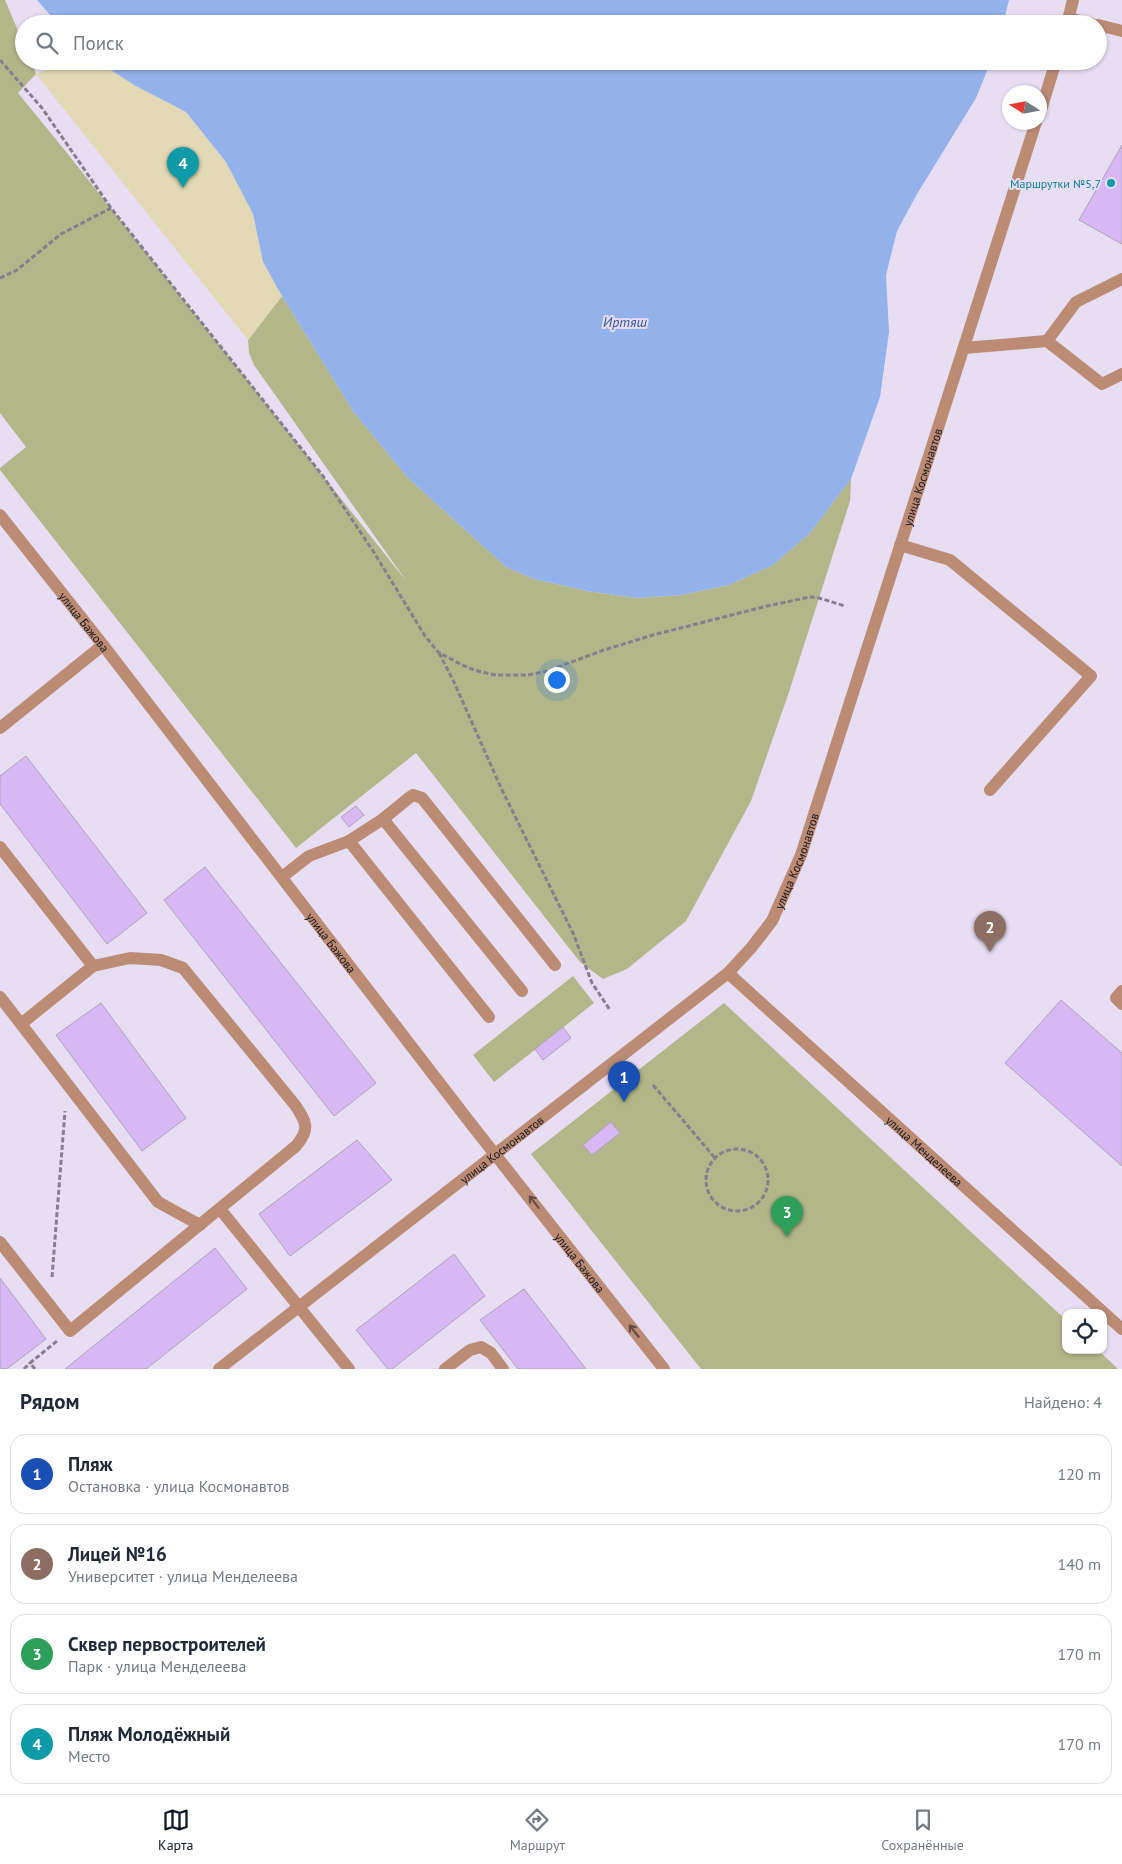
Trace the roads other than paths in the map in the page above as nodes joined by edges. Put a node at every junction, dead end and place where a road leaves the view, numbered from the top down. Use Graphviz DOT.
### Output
graph roads {
  1 [pos="1073,0"];
  2 [pos="1069,15"];
  3 [pos="1107,27"];
  4 [pos="1122,31"];
  5 [pos="1053,70"];
  6 [pos="1047,90"];
  7 [pos="1033,130"];
  8 [pos="1122,279"];
  9 [pos="1047,341"];
  10 [pos="964,348"];
  11 [pos="1122,374"];
  12 [pos="0,515"];
  13 [pos="900,545"];
  14 [pos="103,645"];
  15 [pos="0,728"];
  16 [pos="990,790"];
  17 [pos="383,819"];
  18 [pos="349,841"];
  19 [pos="0,848"];
  20 [pos="282,877"];
  21 [pos="555,965"];
  22 [pos="93,966"];
  23 [pos="728,973"];
  24 [pos="1122,991"];
  25 [pos="522,992"];
  26 [pos="0,997"];
  27 [pos="1122,1004"];
  28 [pos="489,1017"];
  29 [pos="21,1024"];
  30 [pos="496,1154"];
  31 [pos="220,1209"];
  32 [pos="200,1225"];
  33 [pos="0,1242"];
  34 [pos="299,1308"];
  35 [pos="1122,1329"];
  36 [pos="219,1369"];
  37 [pos="348,1369"];
  38 [pos="445,1369"];
  39 [pos="504,1369"];
  40 [pos="664,1369"];
  1 -- 2 [label="street"];
  3 -- 4 [label="street"];
  5 -- 6 [label="street"];
  7 -- 10 [label="street, улица Космонавтов"];
  8 -- 9 [label="street"];
  9 -- 10 [label="street"];
  9 -- 11 [label="street"];
  10 -- 13 [label="street, улица Космонавтов"];
  12 -- 14 [label="street, улица Бажова"];
  13 -- 16 [label="street"];
  13 -- 23 [label="street, улица Космонавтов"];
  14 -- 15 [label="street"];
  14 -- 20 [label="street, улица Бажова"];
  17 -- 18 [label="street"];
  17 -- 21 [label="street"];
  17 -- 25 [label="street"];
  18 -- 20 [label="street"];
  18 -- 28 [label="street"];
  19 -- 22 [label="street"];
  20 -- 30 [label="street, улица Бажова"];
  22 -- 29 [label="street"];
  22 -- 31 [label="street"];
  23 -- 30 [label="street, улица Космонавтов"];
  23 -- 35 [label="street, улица Менделеева"];
  24 -- 27 [label="street"];
  26 -- 29 [label="street"];
  29 -- 32 [label="street"];
  30 -- 34 [label="street, улица Космонавтов"];
  40 -- 30 [label="street, улица Бажова, one-way"];
  31 -- 32 [label="street"];
  31 -- 34 [label="street"];
  32 -- 33 [label="street"];
  34 -- 36 [label="street, улица Космонавтов"];
  34 -- 37 [label="street"];
  38 -- 39 [label="street"];
}
